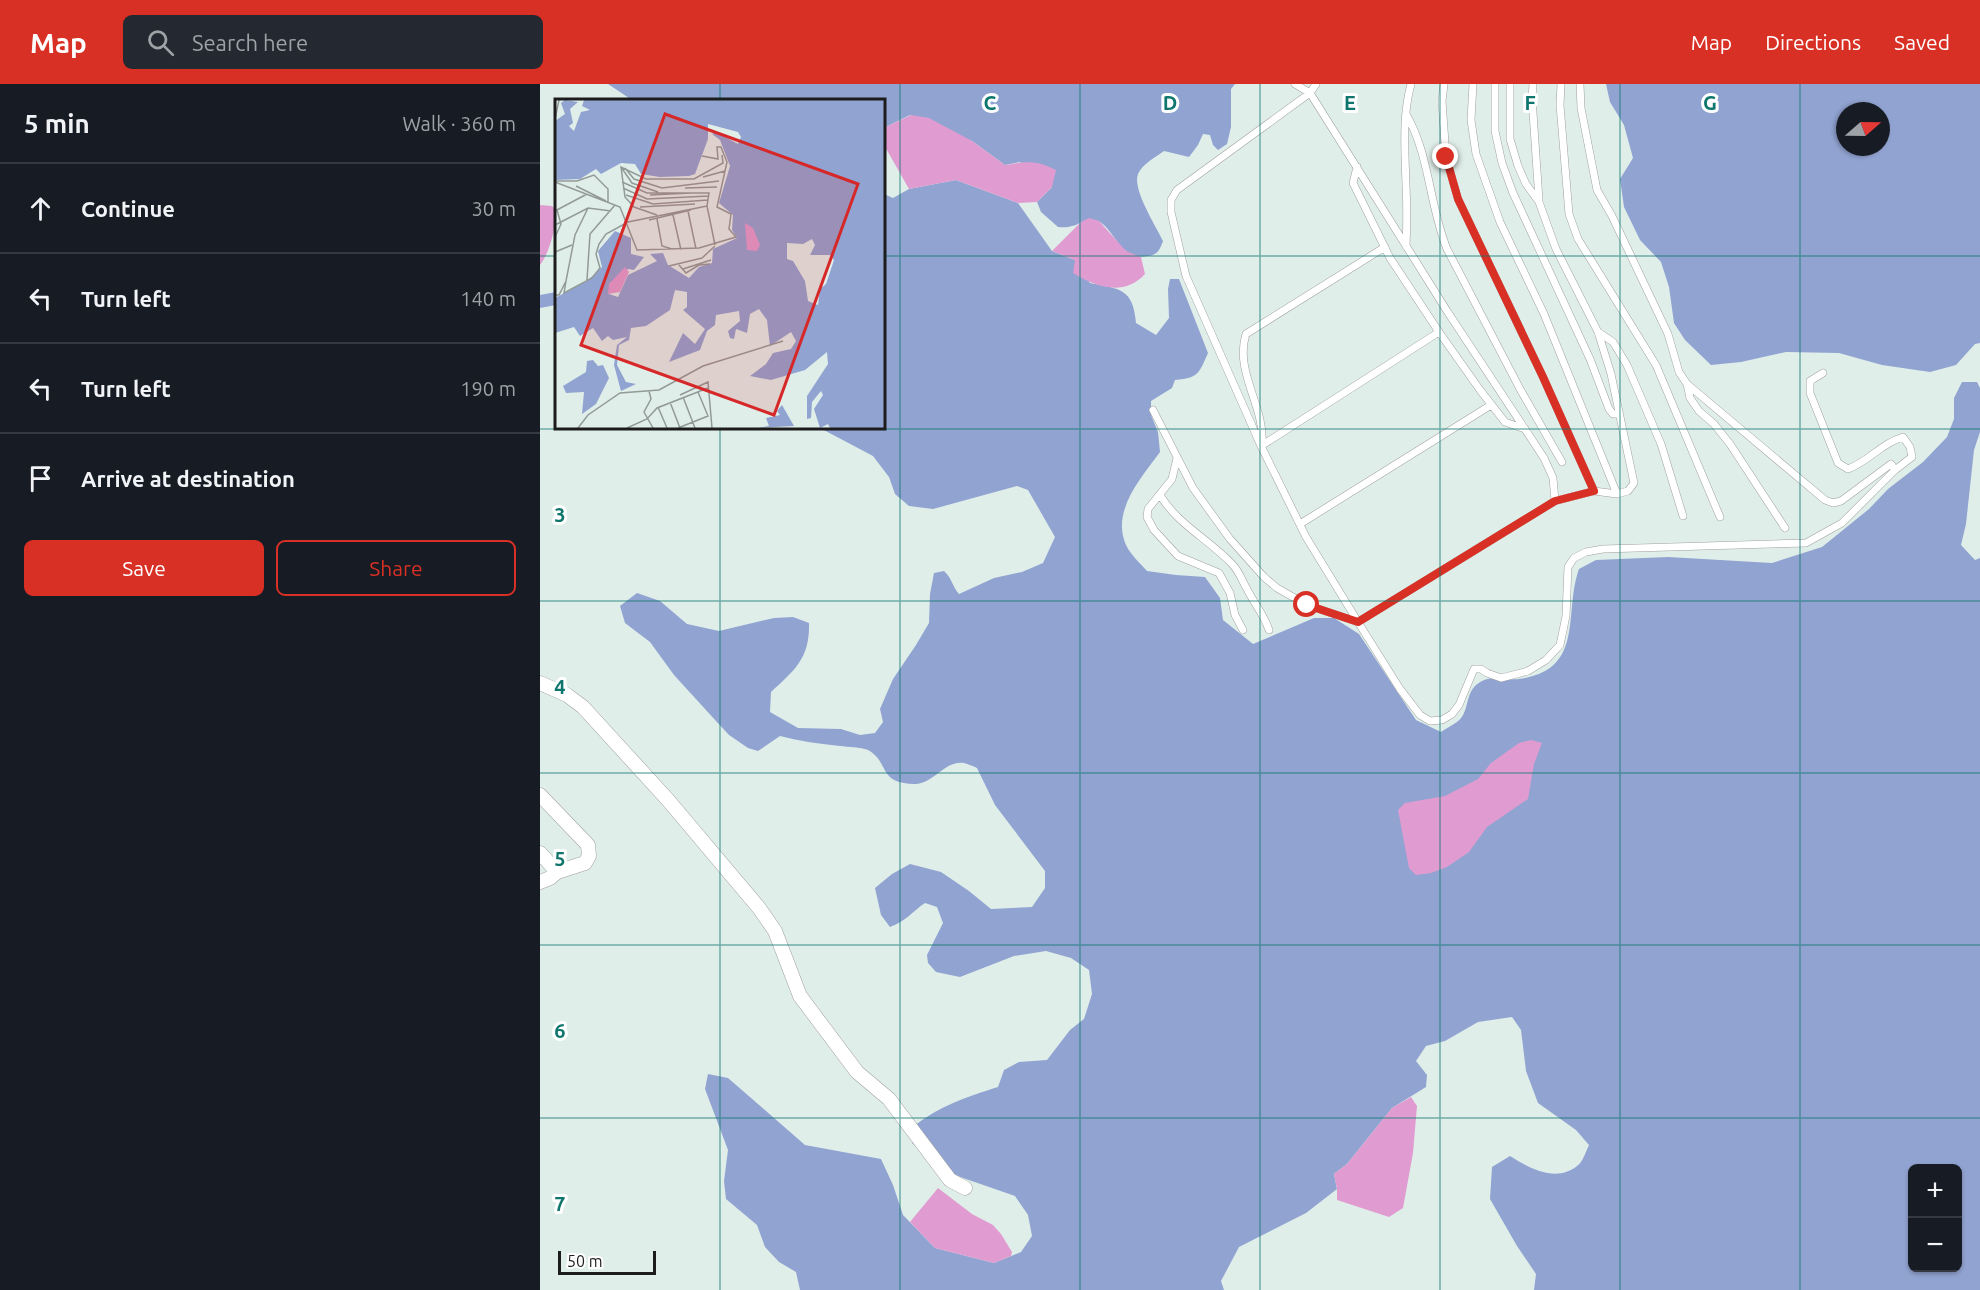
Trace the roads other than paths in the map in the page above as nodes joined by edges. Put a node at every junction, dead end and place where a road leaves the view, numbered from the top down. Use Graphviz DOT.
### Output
graph roads {
  1 [pos="1295,84"];
  2 [pos="1316,84"];
  3 [pos="1411,84"];
  4 [pos="1444,84"];
  5 [pos="1473,84"];
  6 [pos="1495,84"];
  7 [pos="1510,84"];
  8 [pos="1533,84"];
  9 [pos="1561,84"];
  10 [pos="1580,84"];
  11 [pos="1310,93"];
  12 [pos="1406,114"];
  13 [pos="1357,167"];
  14 [pos="1539,202"];
  15 [pos="1406,246"];
  16 [pos="1384,247"];
  17 [pos="1439,332"];
  18 [pos="1598,332"];
  19 [pos="1823,373"];
  20 [pos="1687,384"];
  21 [pos="1491,405"];
  22 [pos="1153,410"];
  23 [pos="1619,414"];
  24 [pos="1526,429"];
  25 [pos="1262,446"];
  26 [pos="1177,458"];
  27 [pos="1562,462"];
  28 [pos="1896,470"];
  29 [pos="1594,491"];
  30 [pos="1617,494"];
  31 [pos="1160,495"];
  32 [pos="1555,501"];
  33 [pos="1683,516"];
  34 [pos="1720,517"];
  35 [pos="1300,524"];
  36 [pos="1785,528"];
  37 [pos="1358,622"];
  38 [pos="1244,630"];
  39 [pos="1269,630"];
  40 [pos="540,683"];
  41 [pos="540,795"];
  42 [pos="540,853"];
  43 [pos="557,872"];
  44 [pos="540,882"];
  45 [pos="965,1188"];
  1 -- 11 [label="lane"];
  2 -- 11 [label="lane"];
  3 -- 12 [label="lane"];
  4 -- 29 [label="lane"];
  5 -- 30 [label="lane"];
  6 -- 23 [label="lane"];
  7 -- 14 [label="lane"];
  8 -- 14 [label="lane"];
  9 -- 34 [label="lane"];
  10 -- 20 [label="lane"];
  11 -- 13 [label="lane"];
  11 -- 25 [label="lane"];
  12 -- 15 [label="lane"];
  12 -- 27 [label="lane"];
  13 -- 15 [label="lane"];
  13 -- 16 [label="lane"];
  14 -- 18 [label="lane"];
  15 -- 24 [label="lane"];
  16 -- 17 [label="lane"];
  16 -- 25 [label="lane"];
  17 -- 21 [label="lane"];
  17 -- 25 [label="lane"];
  18 -- 23 [label="lane"];
  18 -- 33 [label="lane"];
  19 -- 28 [label="lane"];
  20 -- 28 [label="lane"];
  20 -- 36 [label="lane"];
  21 -- 24 [label="lane"];
  21 -- 35 [label="lane"];
  22 -- 26 [label="lane"];
  23 -- 30 [label="lane"];
  24 -- 32 [label="lane"];
  25 -- 35 [label="lane"];
  26 -- 31 [label="lane"];
  26 -- 37 [label="lane"];
  28 -- 37 [label="lane"];
  29 -- 30 [label="lane"];
  29 -- 32 [label="lane"];
  31 -- 38 [label="lane"];
  31 -- 39 [label="lane"];
  32 -- 37 [label="lane"];
  35 -- 37 [label="lane"];
  40 -- 45 [label="street"];
  41 -- 43 [label="street"];
  42 -- 43 [label="street"];
  43 -- 44 [label="street"];
}
